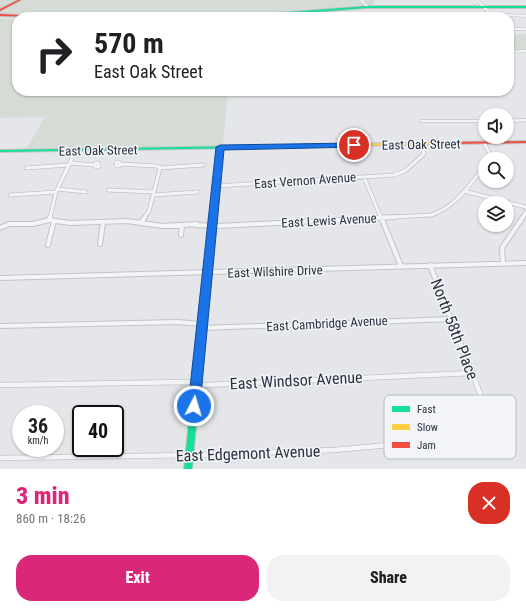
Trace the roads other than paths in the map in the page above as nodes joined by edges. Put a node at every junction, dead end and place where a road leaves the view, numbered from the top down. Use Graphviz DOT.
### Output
graph roads {
  1 [pos="15,0"];
  2 [pos="20,0"];
  3 [pos="361,0"];
  4 [pos="478,0"];
  5 [pos="365,6"];
  6 [pos="485,7"];
  7 [pos="0,8"];
  8 [pos="339,10"];
  9 [pos="296,12"];
  10 [pos="317,12"];
  11 [pos="491,12"];
  12 [pos="514,13"];
  13 [pos="526,13"];
  14 [pos="0,16"];
  15 [pos="12,16"];
  16 [pos="12,17"];
  17 [pos="526,29"];
  18 [pos="514,30"];
  19 [pos="526,51"];
  20 [pos="514,52"];
  21 [pos="514,120"];
  22 [pos="526,120"];
  23 [pos="421,121"];
  24 [pos="478,121"];
  25 [pos="514,142"];
  26 [pos="526,142"];
  27 [pos="478,143"];
  28 [pos="422,144"];
  29 [pos="220,147"];
  30 [pos="76,150"];
  31 [pos="0,152"];
  32 [pos="70,164"];
  33 [pos="120,164"];
  34 [pos="94,165"];
  35 [pos="203,165"];
  36 [pos="26,168"];
  37 [pos="160,168"];
  38 [pos="478,174"];
  39 [pos="364,177"];
  40 [pos="216,186"];
  41 [pos="108,190"];
  42 [pos="57,191"];
  43 [pos="464,191"];
  44 [pos="86,192"];
  45 [pos="198,192"];
  46 [pos="153,194"];
  47 [pos="10,195"];
  48 [pos="526,207"];
  49 [pos="526,212"];
  50 [pos="381,217"];
  51 [pos="49,220"];
  52 [pos="54,221"];
  53 [pos="103,222"];
  54 [pos="141,223"];
  55 [pos="182,225"];
  56 [pos="212,226"];
  57 [pos="1,227"];
  58 [pos="181,234"];
  59 [pos="100,244"];
  60 [pos="48,245"];
  61 [pos="503,263"];
  62 [pos="526,263"];
  63 [pos="430,265"];
  64 [pos="401,266"];
  65 [pos="207,273"];
  66 [pos="0,278"];
  67 [pos="452,319"];
  68 [pos="0,326"];
  69 [pos="202,326"];
  70 [pos="473,373"];
  71 [pos="196,383"];
  72 [pos="0,385"];
  73 [pos="481,395"];
  74 [pos="384,445"];
  75 [pos="190,455"];
  76 [pos="0,458"];
  77 [pos="188,469"];
  1 -- 7 [label="main road"];
  2 -- 7 [label="main road"];
  3 -- 5 [label="street"];
  4 -- 6 [label="street"];
  5 -- 6 [label="main road"];
  5 -- 8 [label="main road"];
  5 -- 9 [label="main road"];
  6 -- 8 [label="main road"];
  6 -- 11 [label="street"];
  6 -- 13 [label="main road"];
  8 -- 10 [label="main road"];
  12 -- 13 [label="street"];
  14 -- 15 [label="main road"];
  14 -- 16 [label="main road"];
  17 -- 18 [label="street"];
  19 -- 20 [label="street"];
  21 -- 22 [label="street"];
  23 -- 24 [label="street"];
  25 -- 26 [label="main road, East Oak Street"];
  27 -- 28 [label="main road, East Oak Street"];
  28 -- 29 [label="main road, East Oak Street"];
  28 -- 39 [label="street, East Vernon Avenue"];
  29 -- 30 [label="main road, East Oak Street"];
  29 -- 40 [label="main road"];
  30 -- 31 [label="main road, East Oak Street"];
  30 -- 32 [label="street"];
  32 -- 34 [label="street"];
  32 -- 36 [label="street"];
  32 -- 42 [label="street"];
  33 -- 37 [label="street"];
  35 -- 37 [label="street"];
  37 -- 46 [label="street"];
  38 -- 43 [label="street"];
  39 -- 40 [label="street, East Vernon Avenue"];
  39 -- 50 [label="street"];
  40 -- 56 [label="main road"];
  41 -- 46 [label="street"];
  42 -- 44 [label="street"];
  42 -- 47 [label="street"];
  42 -- 51 [label="street"];
  43 -- 48 [label="street"];
  43 -- 50 [label="street, East Lewis Avenue"];
  45 -- 46 [label="street"];
  46 -- 54 [label="street"];
  49 -- 61 [label="street"];
  50 -- 56 [label="street, East Lewis Avenue"];
  50 -- 64 [label="street"];
  51 -- 52 [label="street, East Lewis Avenue"];
  51 -- 57 [label="street, East Lewis Avenue"];
  52 -- 53 [label="street, East Lewis Avenue"];
  52 -- 60 [label="street"];
  53 -- 54 [label="street, East Lewis Avenue"];
  53 -- 59 [label="street"];
  54 -- 55 [label="street, East Lewis Avenue"];
  55 -- 56 [label="street, East Lewis Avenue"];
  55 -- 58 [label="street"];
  56 -- 65 [label="main road"];
  61 -- 62 [label="street, East Wilshire Drive"];
  61 -- 63 [label="street, East Wilshire Drive"];
  63 -- 64 [label="street, East Wilshire Drive"];
  63 -- 67 [label="street, North 58th Place"];
  64 -- 65 [label="street, East Wilshire Drive"];
  65 -- 66 [label="street, East Wilshire Drive"];
  65 -- 69 [label="main road"];
  67 -- 69 [label="street, East Cambridge Avenue"];
  67 -- 70 [label="street, North 58th Place"];
  68 -- 69 [label="street, East Cambridge Avenue"];
  69 -- 71 [label="main road"];
  70 -- 71 [label="street, East Windsor Avenue"];
  70 -- 73 [label="street, North 58th Place"];
  71 -- 72 [label="street, East Windsor Avenue"];
  71 -- 75 [label="main road"];
  74 -- 75 [label="street, East Edgemont Avenue"];
  75 -- 76 [label="street, East Edgemont Avenue"];
  75 -- 77 [label="main road"];
}
